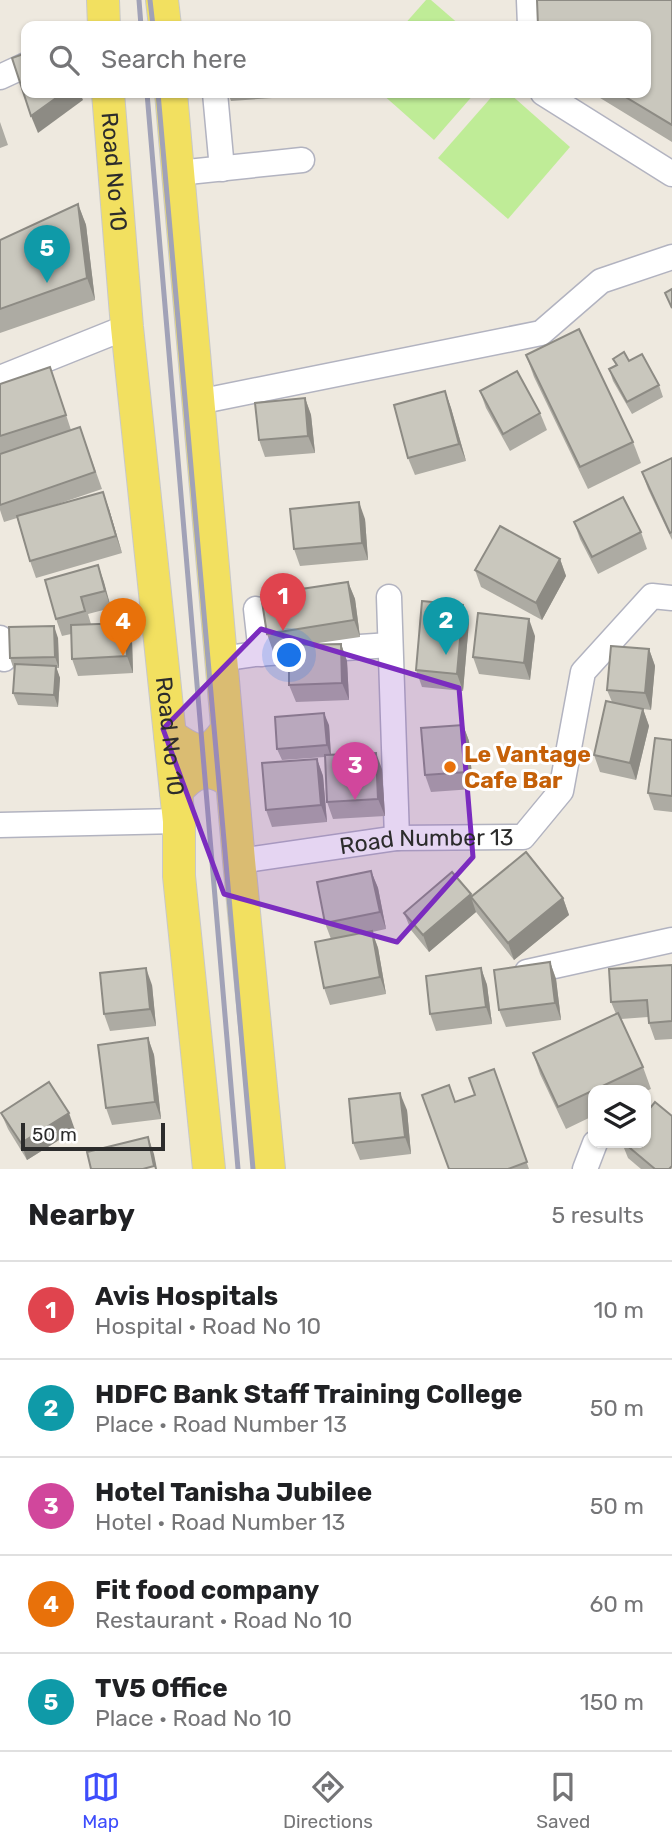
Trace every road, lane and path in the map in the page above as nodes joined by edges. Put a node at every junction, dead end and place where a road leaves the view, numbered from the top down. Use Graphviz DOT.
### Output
graph roads {
  1 [pos="162,0"];
  2 [pos="529,0"];
  3 [pos="164,21"];
  4 [pos="530,21"];
  5 [pos="21,67"];
  6 [pos="0,77"];
  7 [pos="108,98"];
  8 [pos="171,98"];
  9 [pos="215,98"];
  10 [pos="551,98"];
  11 [pos="302,160"];
  12 [pos="222,169"];
  13 [pos="178,173"];
  14 [pos="672,174"];
  15 [pos="672,257"];
  16 [pos="127,327"];
  17 [pos="0,378"];
  18 [pos="198,402"];
  19 [pos="389,597"];
  20 [pos="672,598"];
  21 [pos="256,609"];
  22 [pos="390,645"];
  23 [pos="261,654"];
  24 [pos="221,659"];
  25 [pos="227,729"];
  26 [pos="170,735"];
  27 [pos="232,783"];
  28 [pos="177,806"];
  29 [pos="0,825"];
  30 [pos="397,838"];
  31 [pos="239,861"];
  32 [pos="672,940"];
  33 [pos="527,972"];
  34 [pos="593,1148"];
  35 [pos="209,1169"];
  36 [pos="269,1169"];
  37 [pos="585,1169"];
  1 -- 3 [label="main road"];
  2 -- 4 [label="street"];
  5 -- 6 [label="street"];
  7 -- 16 [label="main road, Road No 10"];
  8 -- 13 [label="main road"];
  9 -- 12 [label="street"];
  10 -- 14 [label="street"];
  11 -- 12 [label="street"];
  12 -- 13 [label="street"];
  13 -- 18 [label="main road"];
  15 -- 18 [label="street"];
  16 -- 17 [label="street"];
  16 -- 26 [label="main road, Road No 10"];
  18 -- 24 [label="main road"];
  19 -- 22 [label="street"];
  20 -- 30 [label="street, Road Number 13"];
  21 -- 23 [label="street"];
  22 -- 23 [label="street"];
  22 -- 30 [label="street"];
  23 -- 24 [label="street"];
  24 -- 25 [label="main road"];
  25 -- 26 [label="main road"];
  25 -- 27 [label="main road"];
  26 -- 28 [label="main road, Road No 10"];
  27 -- 28 [label="main road"];
  27 -- 31 [label="main road"];
  28 -- 29 [label="street"];
  28 -- 35 [label="main road, Road No 10"];
  30 -- 31 [label="street, Road Number 13"];
  31 -- 36 [label="main road"];
  32 -- 33 [label="street"];
  34 -- 37 [label="street"];
}
